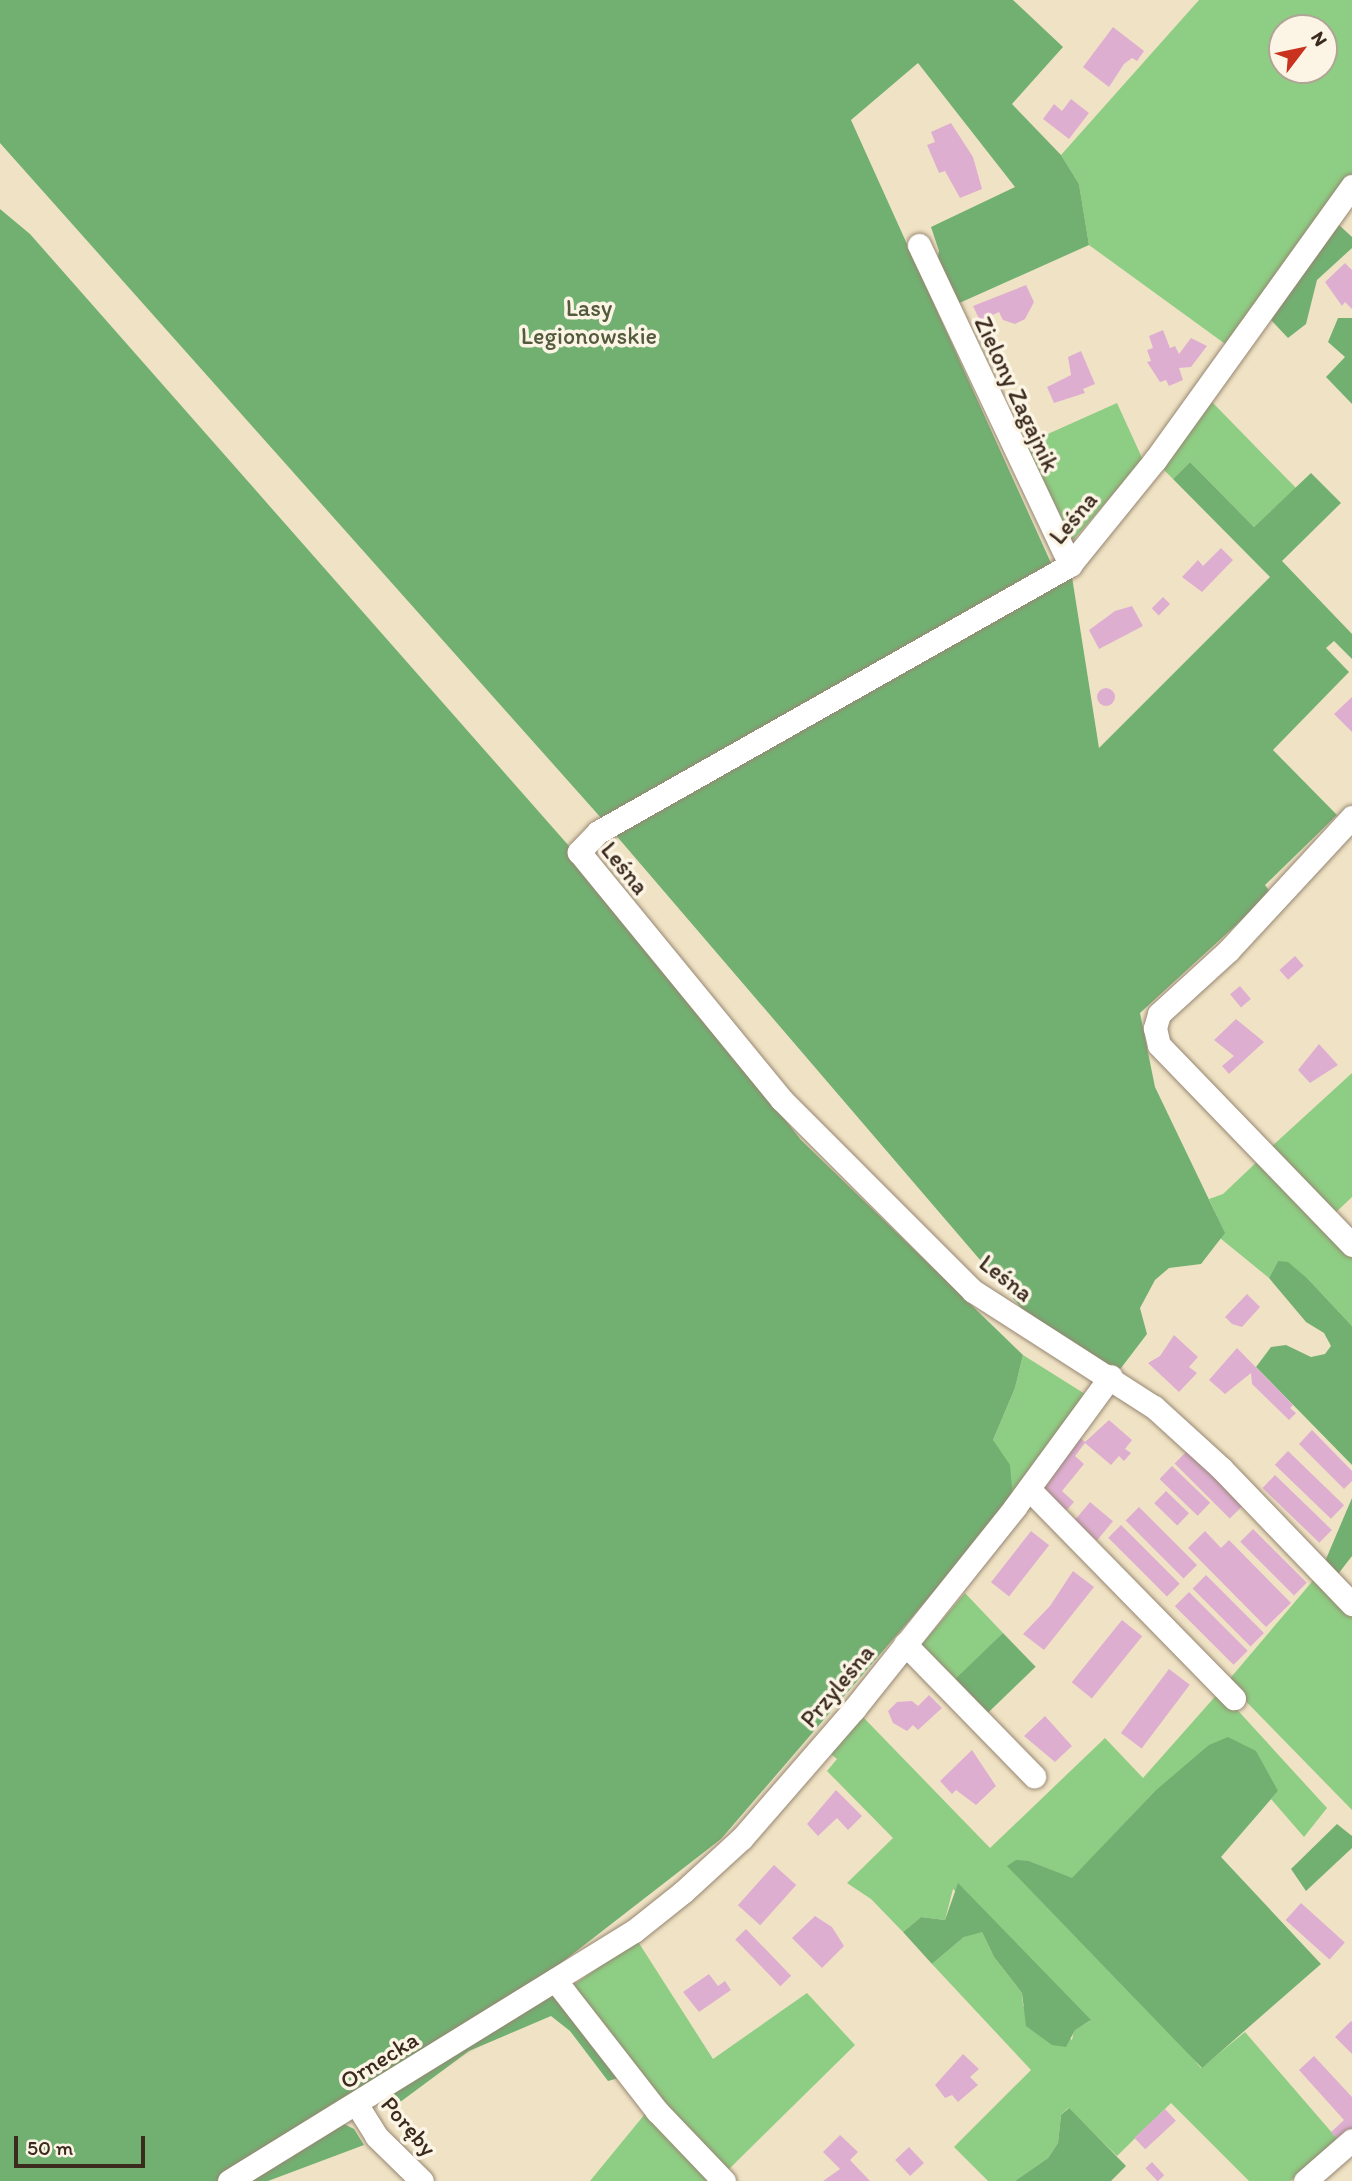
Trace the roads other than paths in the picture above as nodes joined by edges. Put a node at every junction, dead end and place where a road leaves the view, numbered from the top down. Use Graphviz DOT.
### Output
graph roads {
  1 [pos="1352,186"];
  2 [pos="1344,217"];
  3 [pos="919,245"];
  4 [pos="1070,565"];
  5 [pos="1352,817"];
  6 [pos="1352,1245"];
  7 [pos="1111,1376"];
  8 [pos="1029,1489"];
  9 [pos="1352,1604"];
  10 [pos="905,1643"];
  11 [pos="1234,1698"];
  12 [pos="1034,1776"];
  13 [pos="555,1980"];
  14 [pos="357,2105"];
  15 [pos="1352,2140"];
  16 [pos="229,2181"];
  17 [pos="422,2181"];
  18 [pos="724,2181"];
  19 [pos="1305,2181"];
  1 -- 2 [label="street, Leśna"];
  2 -- 4 [label="street, Leśna"];
  3 -- 4 [label="street, Zielony Zagajnik"];
  4 -- 7 [label="street, Leśna"];
  5 -- 6 [label="street"];
  7 -- 8 [label="street, Przyleśna"];
  7 -- 9 [label="street, Leśna"];
  8 -- 10 [label="street, Przyleśna"];
  8 -- 11 [label="street"];
  10 -- 12 [label="street"];
  10 -- 13 [label="street, Przyleśna"];
  13 -- 14 [label="street, Ornecka"];
  13 -- 18 [label="street"];
  14 -- 16 [label="street, Ornecka"];
  14 -- 17 [label="street, Poręby"];
  15 -- 19 [label="street"];
}
